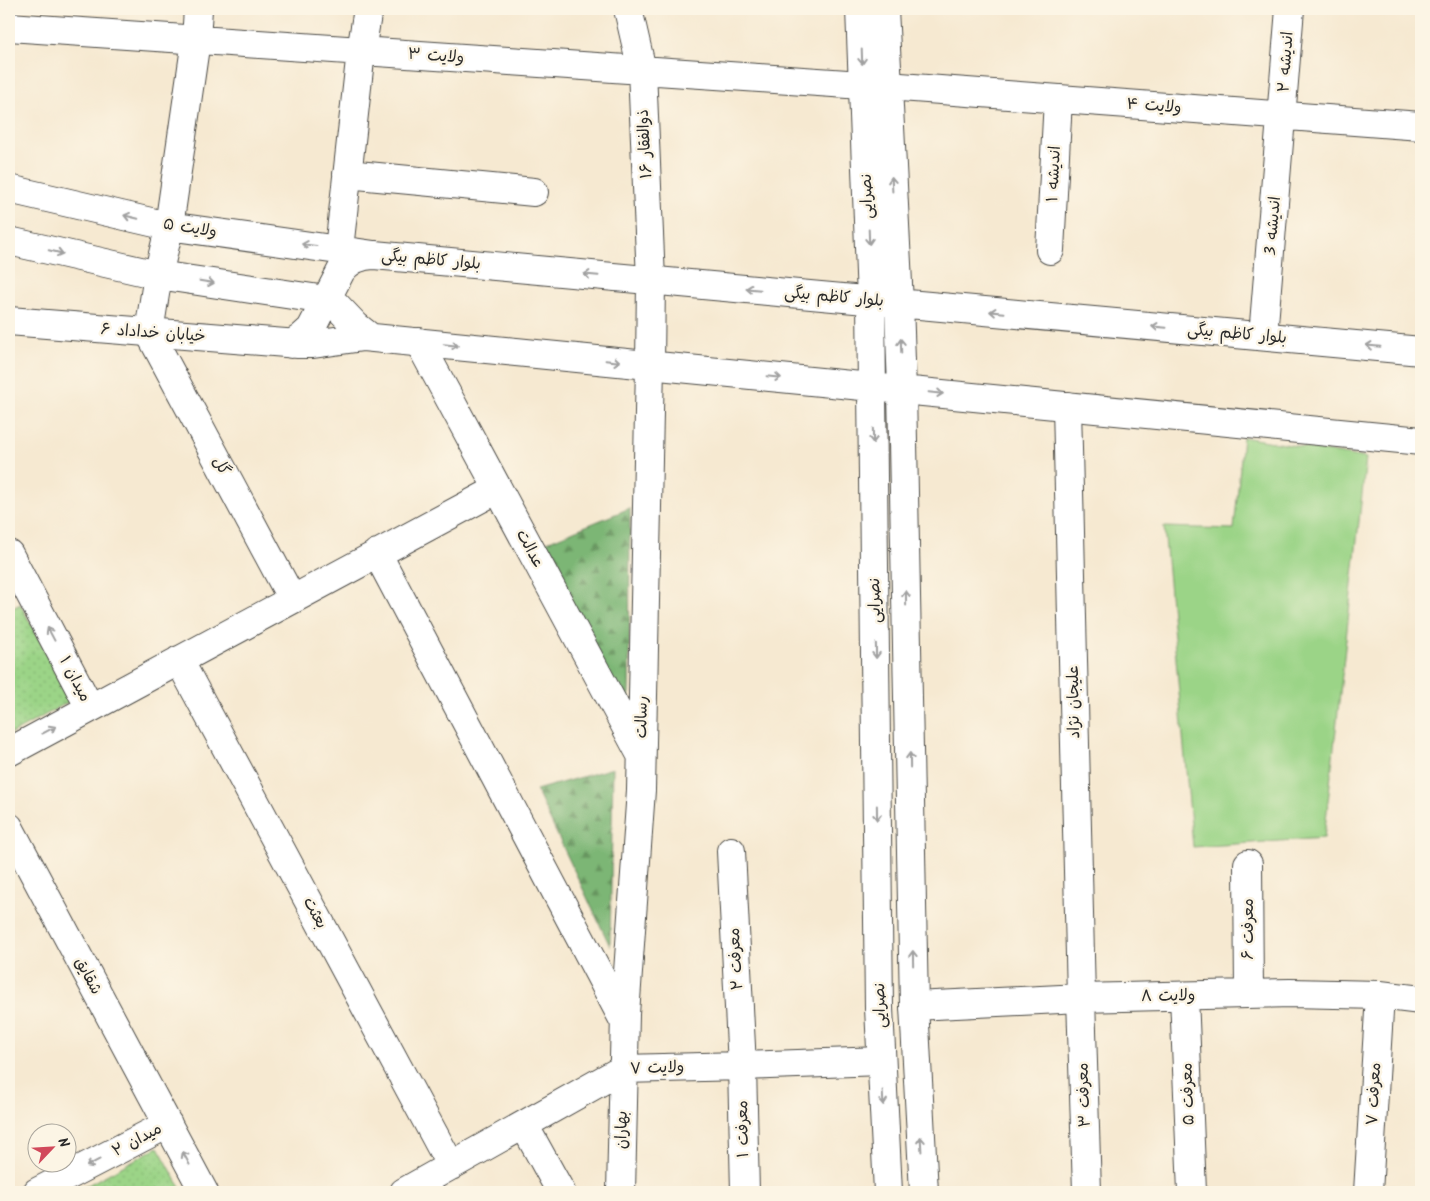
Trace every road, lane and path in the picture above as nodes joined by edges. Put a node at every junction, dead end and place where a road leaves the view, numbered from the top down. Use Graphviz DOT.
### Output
graph roads {
  1 [pos="198,9"];
  2 [pos="368,9"];
  3 [pos="628,9"];
  4 [pos="860,9"];
  5 [pos="884,9"];
  6 [pos="1290,9"];
  7 [pos="9,27"];
  8 [pos="196,40"];
  9 [pos="361,51"];
  10 [pos="642,70"];
  11 [pos="875,85"];
  12 [pos="1058,99"];
  13 [pos="1282,116"];
  14 [pos="1421,126"];
  15 [pos="348,174"];
  16 [pos="9,189"];
  17 [pos="534,192"];
  18 [pos="168,226"];
  19 [pos="9,241"];
  20 [pos="339,250"];
  21 [pos="1050,250"];
  22 [pos="374,255"];
  23 [pos="158,275"];
  24 [pos="652,280"];
  25 [pos="326,300"];
  26 [pos="871,300"];
  27 [pos="899,303"];
  28 [pos="9,322"];
  29 [pos="150,332"];
  30 [pos="1263,336"];
  31 [pos="370,337"];
  32 [pos="419,342"];
  33 [pos="295,344"];
  34 [pos="1421,351"];
  35 [pos="650,365"];
  36 [pos="873,387"];
  37 [pos="902,390"];
  38 [pos="1067,406"];
  39 [pos="1421,441"];
  40 [pos="498,489"];
  41 [pos="377,553"];
  42 [pos="9,554"];
  43 [pos="17,590"];
  44 [pos="292,599"];
  45 [pos="179,660"];
  46 [pos="90,708"];
  47 [pos="9,752"];
  48 [pos="641,755"];
  49 [pos="9,828"];
  50 [pos="731,851"];
  51 [pos="1248,864"];
  52 [pos="1249,994"];
  53 [pos="1380,995"];
  54 [pos="1184,996"];
  55 [pos="1081,998"];
  56 [pos="1421,1000"];
  57 [pos="914,1006"];
  58 [pos="624,1021"];
  59 [pos="881,1061"];
  60 [pos="742,1066"];
  61 [pos="623,1069"];
  62 [pos="168,1124"];
  63 [pos="524,1124"];
  64 [pos="451,1166"];
  65 [pos="37,1192"];
  66 [pos="204,1192"];
  67 [pos="404,1192"];
  68 [pos="561,1192"];
  69 [pos="621,1192"];
  70 [pos="745,1192"];
  71 [pos="888,1192"];
  72 [pos="924,1192"];
  73 [pos="1087,1192"];
  74 [pos="1192,1192"];
  75 [pos="1368,1192"];
  1 -- 8 [label="street"];
  2 -- 9 [label="street"];
  3 -- 10 [label="street, ذوالفقار ۱۶"];
  4 -- 11 [label="street, نصرایی, one-way"];
  5 -- 11 [label="street"];
  6 -- 13 [label="street, اندیشه ۲"];
  7 -- 8 [label="street, ولایت ۳"];
  8 -- 9 [label="street, ولایت ۳"];
  8 -- 18 [label="street"];
  9 -- 10 [label="street, ولایت ۳"];
  9 -- 15 [label="street"];
  10 -- 11 [label="street, ولایت ۳"];
  10 -- 24 [label="street, ذوالفقار ۱۶"];
  11 -- 12 [label="street, ولایت ۴"];
  11 -- 26 [label="street, نصرایی, one-way"];
  27 -- 11 [label="street, one-way"];
  12 -- 13 [label="street, ولایت ۴"];
  12 -- 21 [label="street, اندیشه ۱"];
  13 -- 14 [label="street, ولایت ۴"];
  13 -- 30 [label="street, اندیشه 3"];
  15 -- 17 [label="street"];
  15 -- 20 [label="street"];
  18 -- 16 [label="street, ولایت ۵, one-way"];
  20 -- 18 [label="street, ولایت ۵, one-way"];
  18 -- 23 [label="street"];
  19 -- 23 [label="street, one-way"];
  20 -- 22 [label="street, ولایت ۵"];
  24 -- 22 [label="street, بلوار کاظم بیگی, one-way"];
  22 -- 25 [label="street, بلوار کاظم بیگی"];
  23 -- 25 [label="street, one-way"];
  23 -- 29 [label="street"];
  26 -- 24 [label="street, بلوار کاظم بیگی, one-way"];
  24 -- 35 [label="street, ذوالفقار ۱۶"];
  25 -- 31 [label="street"];
  25 -- 33 [label="street, بلوار کاظم بیگی"];
  26 -- 27 [label="street, بلوار کاظم بیگی"];
  26 -- 36 [label="street, نصرایی"];
  30 -- 27 [label="street, بلوار کاظم بیگی, one-way"];
  37 -- 27 [label="street, one-way"];
  28 -- 29 [label="street, خیابان خداداد ۶"];
  29 -- 33 [label="street, خیابان خداداد ۶"];
  29 -- 44 [label="street, گل"];
  34 -- 30 [label="street, بلوار کاظم بیگی, one-way"];
  31 -- 32 [label="street"];
  31 -- 33 [label="street"];
  32 -- 35 [label="street, one-way"];
  32 -- 40 [label="street, عدالت"];
  35 -- 36 [label="street, one-way"];
  35 -- 48 [label="street, رسالت"];
  36 -- 37 [label="street"];
  36 -- 59 [label="street, نصرایی, one-way"];
  37 -- 38 [label="street, one-way"];
  57 -- 37 [label="street, one-way"];
  38 -- 39 [label="street"];
  38 -- 55 [label="street, علیجان نژاد"];
  40 -- 41 [label="street"];
  40 -- 48 [label="street, عدالت"];
  41 -- 44 [label="street"];
  41 -- 58 [label="street"];
  42 -- 43 [label="street, میدان ۱"];
  46 -- 43 [label="street, میدان ۱, one-way"];
  44 -- 45 [label="street"];
  45 -- 46 [label="street"];
  45 -- 64 [label="street, بعثت"];
  47 -- 46 [label="street, میدان ۱, one-way"];
  48 -- 58 [label="street, رسالت"];
  49 -- 62 [label="street, شقایق"];
  50 -- 60 [label="street, معرفت ۲"];
  51 -- 52 [label="street, معرفت ۶"];
  52 -- 53 [label="street, ولایت ۸"];
  52 -- 54 [label="street, ولایت ۸"];
  53 -- 56 [label="street, ولایت ۸"];
  53 -- 75 [label="street, معرفت ۷"];
  54 -- 55 [label="street, ولایت ۸"];
  54 -- 74 [label="street, معرفت ۵"];
  55 -- 57 [label="street, ولایت ۸"];
  55 -- 73 [label="street, معرفت ۳"];
  72 -- 57 [label="street, one-way"];
  58 -- 61 [label="street, رسالت"];
  59 -- 60 [label="street, ولایت ۷"];
  59 -- 71 [label="street, نصرایی, one-way"];
  60 -- 61 [label="street, ولایت ۷"];
  60 -- 70 [label="street, معرفت ۱"];
  61 -- 63 [label="street, ولایت ۷"];
  61 -- 69 [label="street, بهاران"];
  62 -- 65 [label="street, میدان ۲, one-way"];
  66 -- 62 [label="street, میدان ۲, one-way"];
  63 -- 64 [label="street, ولایت ۷"];
  63 -- 68 [label="street"];
  64 -- 67 [label="street, ولایت ۷"];
}
